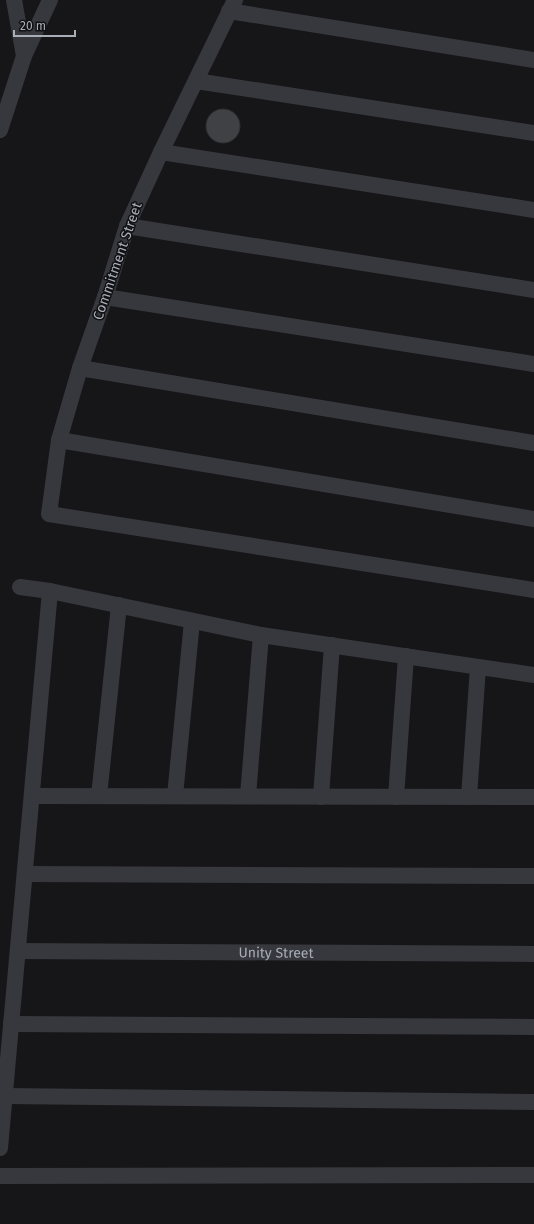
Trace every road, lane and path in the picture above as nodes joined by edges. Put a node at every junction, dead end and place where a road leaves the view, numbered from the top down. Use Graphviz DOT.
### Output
graph roads {
  1 [pos="14,0"];
  2 [pos="50,0"];
  3 [pos="232,5"];
  4 [pos="24,56"];
  5 [pos="534,60"];
  6 [pos="196,81"];
  7 [pos="0,130"];
  8 [pos="534,133"];
  9 [pos="161,152"];
  10 [pos="534,210"];
  11 [pos="127,226"];
  12 [pos="534,290"];
  13 [pos="105,297"];
  14 [pos="534,364"];
  15 [pos="80,368"];
  16 [pos="59,440"];
  17 [pos="534,443"];
  18 [pos="534,519"];
  19 [pos="20,587"];
  20 [pos="534,590"];
  21 [pos="50,591"];
  22 [pos="118,605"];
  23 [pos="192,621"];
  24 [pos="261,635"];
  25 [pos="332,645"];
  26 [pos="406,656"];
  27 [pos="478,667"];
  28 [pos="534,675"];
  29 [pos="32,796"];
  30 [pos="99,796"];
  31 [pos="175,796"];
  32 [pos="248,796"];
  33 [pos="321,797"];
  34 [pos="396,797"];
  35 [pos="469,797"];
  36 [pos="534,797"];
  37 [pos="25,874"];
  38 [pos="534,876"];
  39 [pos="18,951"];
  40 [pos="534,954"];
  41 [pos="11,1024"];
  42 [pos="534,1027"];
  43 [pos="5,1096"];
  44 [pos="534,1102"];
  45 [pos="0,1148"];
  46 [pos="534,1175"];
  47 [pos="0,1176"];
  1 -- 4 [label="street"];
  2 -- 4 [label="street"];
  3 -- 5 [label="street"];
  3 -- 6 [label="street, Commitment Street"];
  4 -- 7 [label="street"];
  6 -- 8 [label="street"];
  6 -- 9 [label="street, Commitment Street"];
  9 -- 10 [label="street"];
  9 -- 11 [label="street, Commitment Street"];
  11 -- 12 [label="street"];
  11 -- 13 [label="street, Commitment Street"];
  13 -- 14 [label="street"];
  13 -- 15 [label="street, Commitment Street"];
  15 -- 16 [label="street, Commitment Street"];
  15 -- 17 [label="street"];
  16 -- 18 [label="street"];
  16 -- 20 [label="street, Commitment Street"];
  19 -- 21 [label="street"];
  21 -- 22 [label="street"];
  21 -- 29 [label="street"];
  22 -- 23 [label="street"];
  22 -- 30 [label="street"];
  23 -- 24 [label="street"];
  23 -- 31 [label="street"];
  24 -- 25 [label="street"];
  24 -- 32 [label="street"];
  25 -- 26 [label="street"];
  25 -- 33 [label="street"];
  26 -- 27 [label="street"];
  26 -- 34 [label="street"];
  27 -- 28 [label="street"];
  27 -- 35 [label="street"];
  29 -- 30 [label="street"];
  29 -- 37 [label="street"];
  30 -- 31 [label="street"];
  31 -- 32 [label="street"];
  32 -- 33 [label="street"];
  33 -- 34 [label="street"];
  34 -- 35 [label="street"];
  35 -- 36 [label="street"];
  37 -- 38 [label="street"];
  37 -- 39 [label="street"];
  39 -- 40 [label="street, Unity Street"];
  39 -- 41 [label="street"];
  41 -- 42 [label="street"];
  41 -- 43 [label="street"];
  43 -- 44 [label="street"];
  43 -- 45 [label="street"];
  46 -- 47 [label="street"];
}
